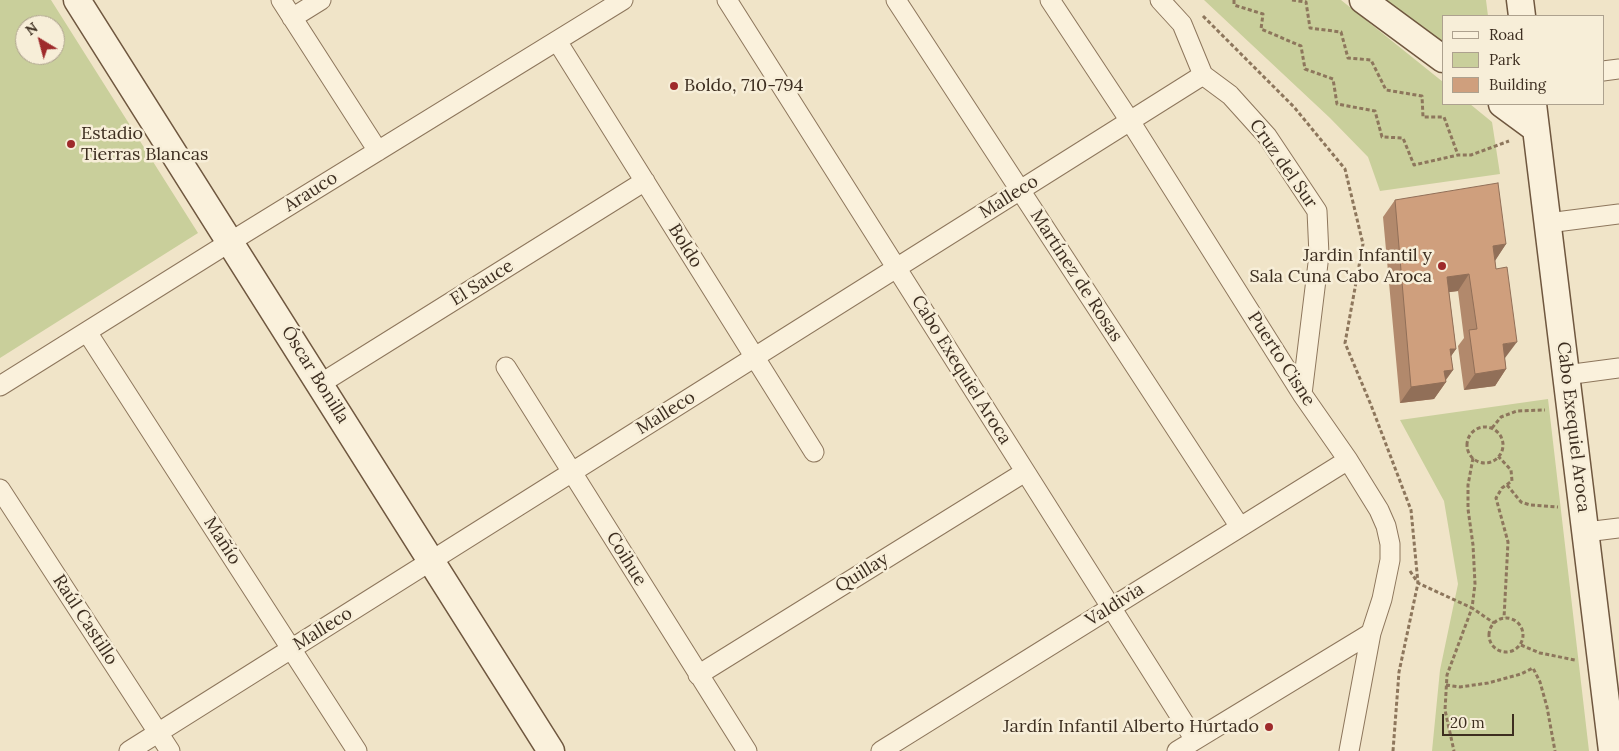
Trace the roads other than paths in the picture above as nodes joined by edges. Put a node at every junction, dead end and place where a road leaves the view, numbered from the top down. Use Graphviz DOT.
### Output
graph roads {
  1 [pos="77,0"];
  2 [pos="281,0"];
  3 [pos="321,0"];
  4 [pos="623,0"];
  5 [pos="727,0"];
  6 [pos="896,0"];
  7 [pos="1050,0"];
  8 [pos="1160,0"];
  9 [pos="1364,0"];
  10 [pos="1520,0"];
  11 [pos="1522,15"];
  12 [pos="292,18"];
  13 [pos="557,40"];
  14 [pos="1442,58"];
  15 [pos="1619,69"];
  16 [pos="1604,71"];
  17 [pos="1202,75"];
  18 [pos="1503,105"];
  19 [pos="1533,105"];
  20 [pos="1130,121"];
  21 [pos="1536,129"];
  22 [pos="378,151"];
  23 [pos="644,181"];
  24 [pos="1020,190"];
  25 [pos="1619,214"];
  26 [pos="1548,223"];
  27 [pos="230,242"];
  28 [pos="896,268"];
  29 [pos="87,332"];
  30 [pos="755,357"];
  31 [pos="506,367"];
  32 [pos="1619,368"];
  33 [pos="1566,375"];
  34 [pos="320,384"];
  35 [pos="0,386"];
  36 [pos="1302,394"];
  37 [pos="814,452"];
  38 [pos="1348,460"];
  39 [pos="572,472"];
  40 [pos="1025,472"];
  41 [pos="0,489"];
  42 [pos="1584,520"];
  43 [pos="1240,527"];
  44 [pos="1619,528"];
  45 [pos="431,561"];
  46 [pos="1111,608"];
  47 [pos="1371,633"];
  48 [pos="291,649"];
  49 [pos="698,674"];
  50 [pos="1609,682"];
  51 [pos="158,733"];
  52 [pos="1195,740"];
  53 [pos="129,751"];
  54 [pos="170,751"];
  55 [pos="357,751"];
  56 [pos="551,751"];
  57 [pos="747,751"];
  58 [pos="881,751"];
  59 [pos="1177,751"];
  60 [pos="1349,751"];
  61 [pos="1612,751"];
  1 -- 27 [label="street, Óscar Bonilla"];
  2 -- 12 [label="street"];
  3 -- 12 [label="street"];
  4 -- 13 [label="street, Arauco"];
  5 -- 28 [label="street, Cabo Exequiel Aroca"];
  6 -- 24 [label="street, Martínez de Rosas"];
  7 -- 20 [label="street, Puerto Cisne"];
  8 -- 17 [label="street"];
  9 -- 14 [label="street"];
  10 -- 11 [label="street"];
  12 -- 22 [label="street"];
  13 -- 22 [label="street, Arauco"];
  13 -- 23 [label="street, Boldo"];
  15 -- 16 [label="street"];
  17 -- 20 [label="street, Malleco"];
  17 -- 36 [label="street, Cruz del Sur"];
  18 -- 21 [label="street"];
  19 -- 21 [label="street, Cabo Exequiel Aroca"];
  20 -- 24 [label="street, Malleco"];
  20 -- 36 [label="street, Puerto Cisne"];
  21 -- 26 [label="street, Cabo Exequiel Aroca"];
  22 -- 27 [label="street, Arauco"];
  23 -- 30 [label="street, Boldo"];
  23 -- 34 [label="street, El Sauce"];
  24 -- 28 [label="street, Malleco"];
  24 -- 43 [label="street, Martínez de Rosas"];
  25 -- 26 [label="street"];
  26 -- 33 [label="street, Cabo Exequiel Aroca"];
  27 -- 29 [label="street, Arauco"];
  27 -- 34 [label="street, Óscar Bonilla"];
  28 -- 30 [label="street, Malleco"];
  28 -- 40 [label="street, Cabo Exequiel Aroca"];
  29 -- 35 [label="street, Arauco"];
  29 -- 48 [label="street, Mañío"];
  30 -- 37 [label="street, Boldo"];
  30 -- 39 [label="street, Malleco"];
  31 -- 39 [label="street, Coihue"];
  32 -- 33 [label="street"];
  33 -- 42 [label="street, Cabo Exequiel Aroca"];
  34 -- 45 [label="street, Óscar Bonilla"];
  36 -- 38 [label="street, Puerto Cisne"];
  38 -- 43 [label="street, Valdivia"];
  38 -- 47 [label="street, Puerto Cisne"];
  39 -- 45 [label="street, Malleco"];
  39 -- 49 [label="street, Coihue"];
  40 -- 46 [label="street, Cabo Exequiel Aroca"];
  40 -- 49 [label="street, Quillay"];
  41 -- 51 [label="street, Raúl Castillo"];
  42 -- 44 [label="street"];
  42 -- 50 [label="street, Cabo Exequiel Aroca"];
  43 -- 46 [label="street, Valdivia"];
  45 -- 48 [label="street, Malleco"];
  45 -- 56 [label="street, Óscar Bonilla"];
  46 -- 52 [label="street, Cabo Exequiel Aroca"];
  46 -- 58 [label="street, Valdivia"];
  47 -- 52 [label="street"];
  47 -- 60 [label="street, Puerto Cisne"];
  48 -- 51 [label="street, Malleco"];
  48 -- 55 [label="street, Mañío"];
  49 -- 57 [label="street, Coihue"];
  50 -- 61 [label="street, Cabo Exequiel Aroca"];
  51 -- 53 [label="street, Malleco"];
  51 -- 54 [label="street, Raúl Castillo"];
  52 -- 59 [label="street"];
}
